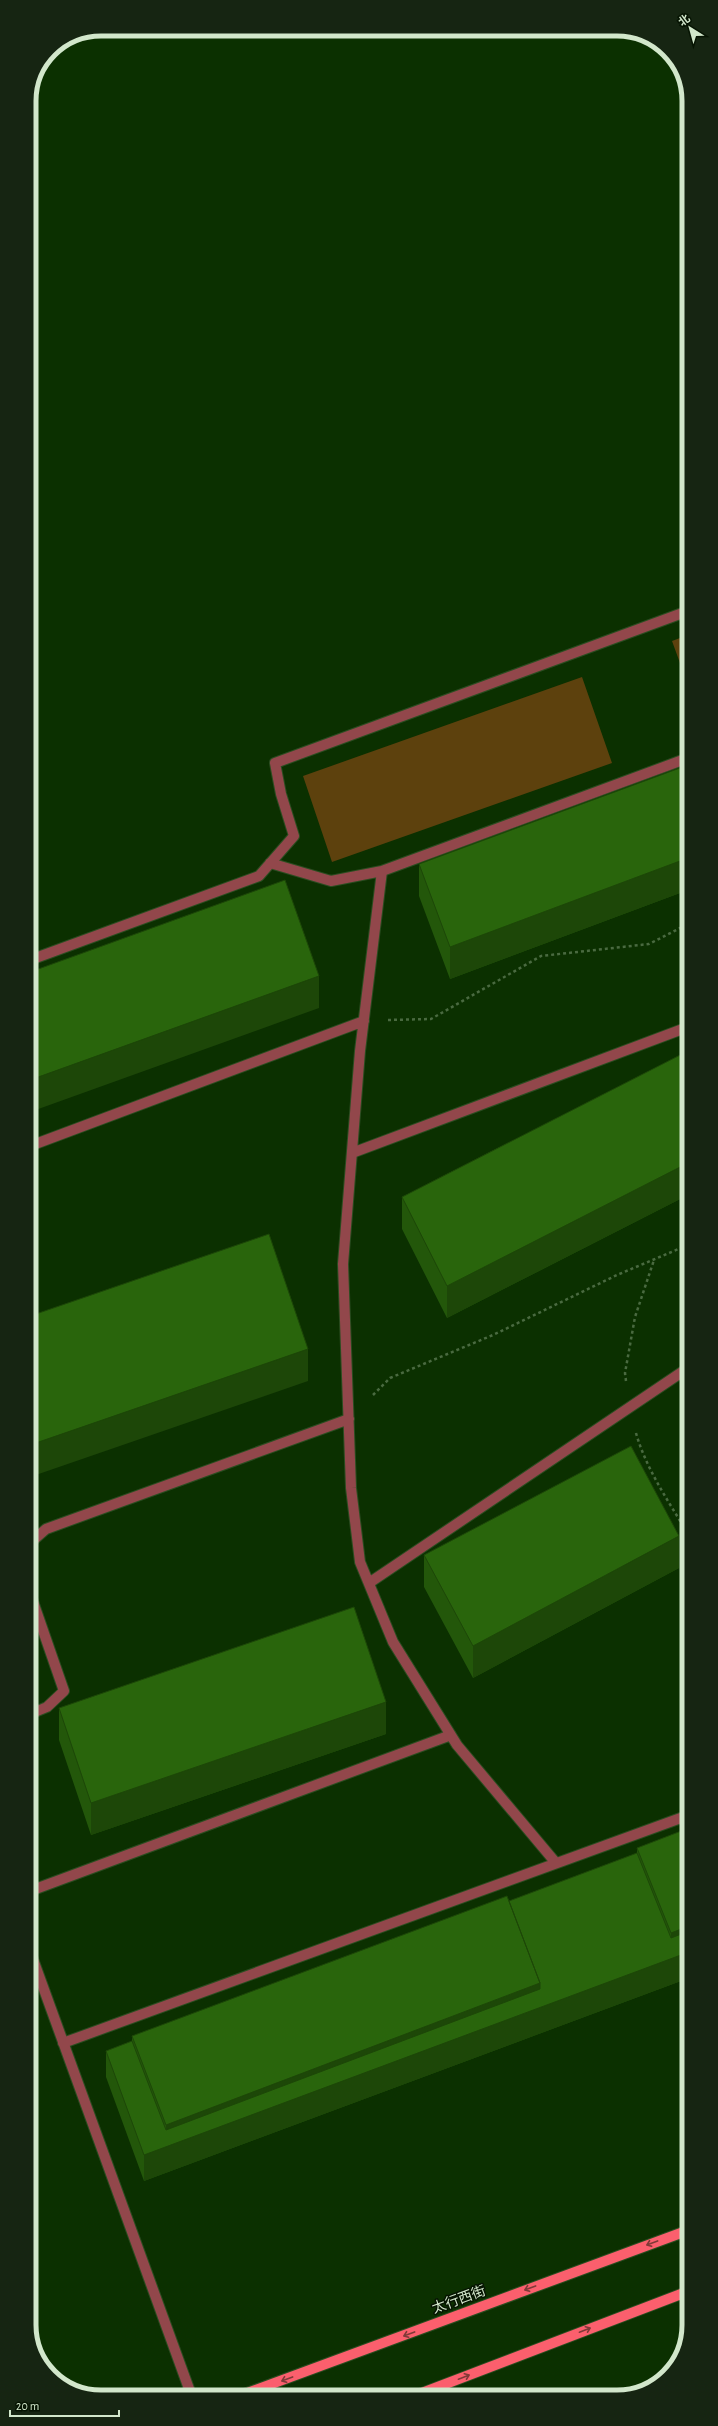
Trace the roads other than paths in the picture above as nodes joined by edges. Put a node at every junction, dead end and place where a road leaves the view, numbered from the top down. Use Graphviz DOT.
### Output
graph roads {
  1 [pos="682,613"];
  2 [pos="682,760"];
  3 [pos="270,863"];
  4 [pos="382,871"];
  5 [pos="36,958"];
  6 [pos="364,1021"];
  7 [pos="682,1029"];
  8 [pos="36,1144"];
  9 [pos="352,1153"];
  10 [pos="682,1372"];
  11 [pos="349,1419"];
  12 [pos="36,1538"];
  13 [pos="369,1583"];
  14 [pos="36,1610"];
  15 [pos="36,1712"];
  16 [pos="451,1735"];
  17 [pos="682,1818"];
  18 [pos="556,1863"];
  19 [pos="36,1889"];
  20 [pos="36,1968"];
  21 [pos="63,2042"];
  22 [pos="682,2233"];
  23 [pos="682,2293"];
  24 [pos="189,2390"];
  25 [pos="255,2390"];
  26 [pos="430,2390"];
  1 -- 3 [label="street"];
  2 -- 4 [label="street"];
  3 -- 4 [label="street"];
  3 -- 5 [label="street"];
  4 -- 6 [label="street"];
  6 -- 8 [label="street"];
  6 -- 9 [label="street"];
  7 -- 9 [label="street"];
  9 -- 11 [label="street"];
  10 -- 13 [label="street"];
  11 -- 12 [label="street"];
  11 -- 13 [label="street"];
  13 -- 16 [label="street"];
  14 -- 15 [label="street"];
  16 -- 18 [label="street"];
  16 -- 19 [label="street"];
  17 -- 18 [label="street"];
  18 -- 21 [label="street"];
  20 -- 21 [label="street"];
  21 -- 24 [label="street"];
  22 -- 25 [label="main road, 太行西街, one-way"];
  26 -- 23 [label="main road, one-way"];
}
